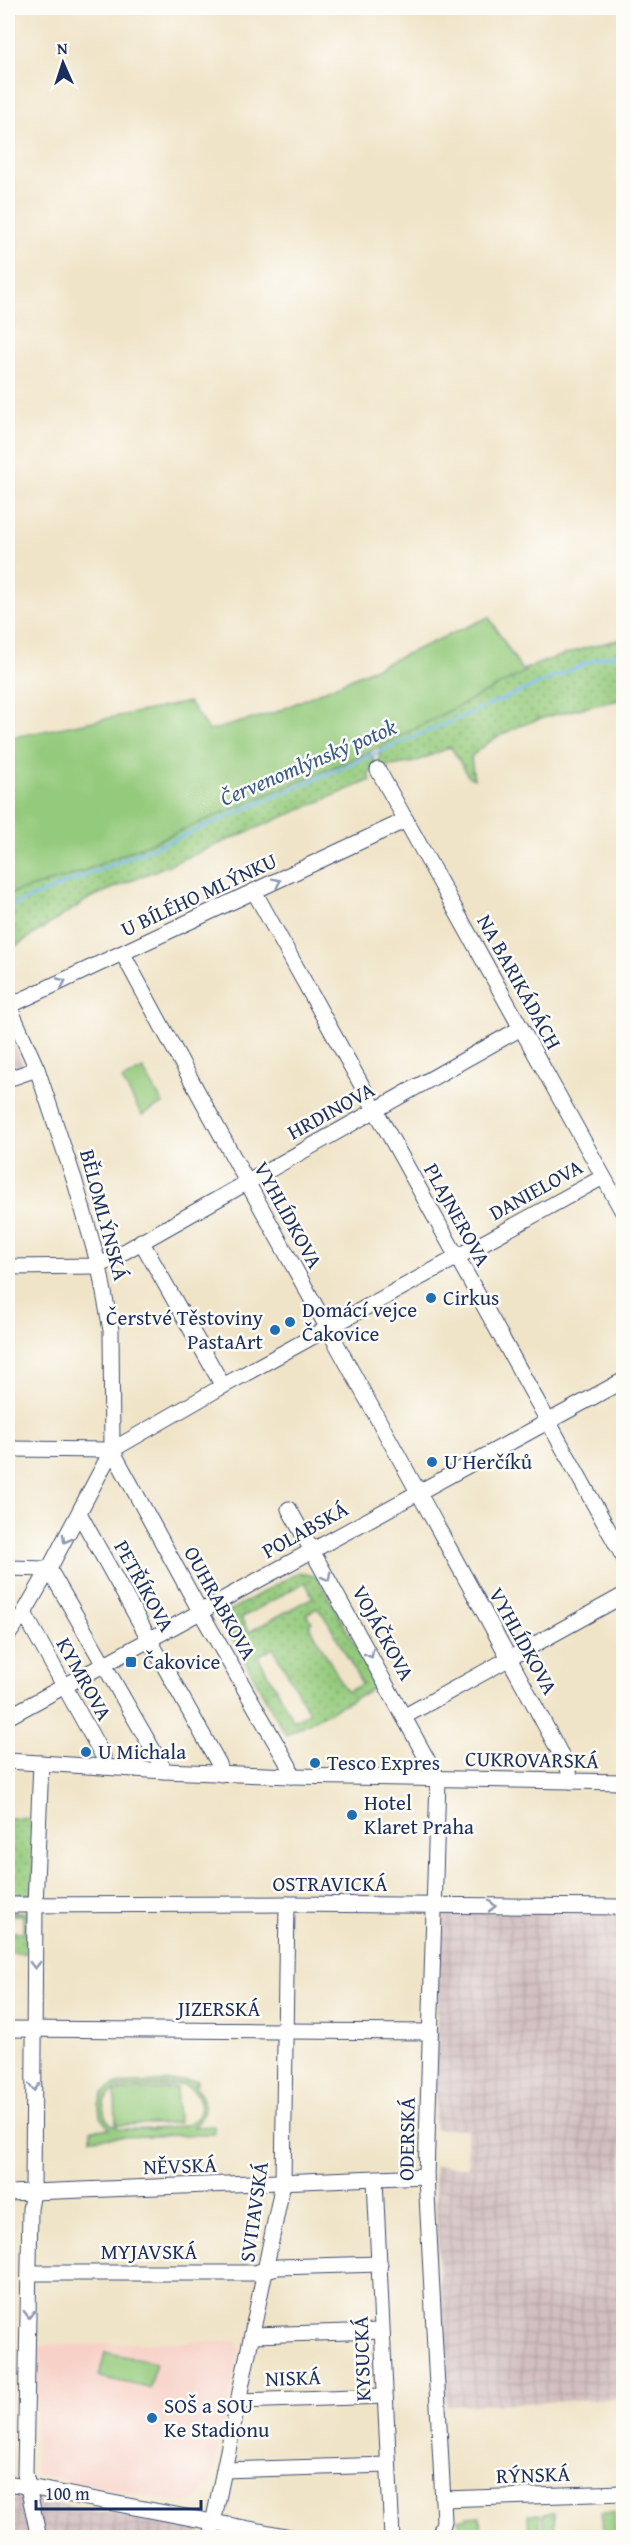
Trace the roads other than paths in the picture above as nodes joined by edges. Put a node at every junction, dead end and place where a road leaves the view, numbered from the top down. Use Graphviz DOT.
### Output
graph roads {
  1 [pos="378,770"];
  2 [pos="406,820"];
  3 [pos="255,893"];
  4 [pos="123,954"];
  5 [pos="8,1005"];
  6 [pos="521,1028"];
  7 [pos="37,1069"];
  8 [pos="8,1078"];
  9 [pos="375,1110"];
  10 [pos="603,1177"];
  11 [pos="246,1183"];
  12 [pos="624,1214"];
  13 [pos="141,1241"];
  14 [pos="456,1257"];
  15 [pos="99,1266"];
  16 [pos="8,1267"];
  17 [pos="327,1329"];
  18 [pos="624,1380"];
  19 [pos="223,1386"];
  20 [pos="547,1422"];
  21 [pos="8,1449"];
  22 [pos="112,1450"];
  23 [pos="417,1493"];
  24 [pos="289,1509"];
  25 [pos="80,1515"];
  26 [pos="312,1550"];
  27 [pos="624,1558"];
  28 [pos="8,1568"];
  29 [pos="49,1569"];
  30 [pos="624,1595"];
  31 [pos="200,1611"];
  32 [pos="24,1613"];
  33 [pos="8,1635"];
  34 [pos="149,1639"];
  35 [pos="510,1658"];
  36 [pos="103,1664"];
  37 [pos="63,1686"];
  38 [pos="405,1716"];
  39 [pos="8,1717"];
  40 [pos="8,1761"];
  41 [pos="41,1763"];
  42 [pos="105,1767"];
  43 [pos="165,1771"];
  44 [pos="221,1774"];
  45 [pos="291,1776"];
  46 [pos="438,1779"];
  47 [pos="571,1781"];
  48 [pos="624,1782"];
  49 [pos="287,1904"];
  50 [pos="8,1905"];
  51 [pos="434,1905"];
  52 [pos="35,1906"];
  53 [pos="624,1906"];
  54 [pos="8,2029"];
  55 [pos="34,2029"];
  56 [pos="287,2030"];
  57 [pos="430,2032"];
  58 [pos="426,2176"];
  59 [pos="375,2180"];
  60 [pos="283,2183"];
  61 [pos="33,2192"];
  62 [pos="8,2193"];
  63 [pos="380,2264"];
  64 [pos="267,2269"];
  65 [pos="30,2273"];
  66 [pos="381,2331"];
  67 [pos="253,2335"];
  68 [pos="384,2396"];
  69 [pos="240,2401"];
  70 [pos="388,2465"];
  71 [pos="224,2470"];
  72 [pos="8,2483"];
  73 [pos="28,2487"];
  74 [pos="624,2493"];
  75 [pos="443,2499"];
  76 [pos="213,2521"];
  77 [pos="39,2538"];
  78 [pos="210,2538"];
  79 [pos="296,2538"];
  80 [pos="392,2538"];
  81 [pos="440,2538"];
  1 -- 2 [label="street, NA BARIKÁDÁCH"];
  3 -- 2 [label="street, U BÍLÉHO MLÝNKU, one-way"];
  2 -- 6 [label="street, NA BARIKÁDÁCH"];
  3 -- 4 [label="street, U BÍLÉHO MLÝNKU"];
  3 -- 9 [label="street, PLAJNEROVA"];
  5 -- 4 [label="street, U BÍLÉHO MLÝNKU, one-way"];
  4 -- 11 [label="street, VYHLÍDKOVA"];
  5 -- 7 [label="street, BĚLOMLÝNSKÁ"];
  6 -- 9 [label="street, HRDINOVA"];
  6 -- 10 [label="street, NA BARIKÁDÁCH"];
  7 -- 8 [label="street"];
  7 -- 15 [label="street, BĚLOMLÝNSKÁ"];
  9 -- 11 [label="street, HRDINOVA"];
  9 -- 14 [label="street, PLAJNEROVA"];
  10 -- 12 [label="street, NA BARIKÁDÁCH"];
  10 -- 14 [label="street, DANIELOVA"];
  11 -- 13 [label="street, HRDINOVA"];
  11 -- 17 [label="street, VYHLÍDKOVA"];
  13 -- 15 [label="street, HRDINOVA"];
  13 -- 19 [label="street"];
  14 -- 17 [label="street, DANIELOVA"];
  14 -- 20 [label="street, PLAJNEROVA"];
  15 -- 16 [label="street"];
  15 -- 22 [label="street, BĚLOMLÝNSKÁ"];
  17 -- 19 [label="street, DANIELOVA"];
  17 -- 23 [label="street, VYHLÍDKOVA"];
  18 -- 20 [label="street, POLABSKÁ"];
  19 -- 22 [label="street, DANIELOVA"];
  20 -- 23 [label="street, POLABSKÁ"];
  20 -- 27 [label="street, PLAJNEROVA"];
  21 -- 22 [label="street"];
  22 -- 25 [label="street, BĚLOMLÝNSKÁ"];
  22 -- 31 [label="street, OUHRABKOVA"];
  23 -- 26 [label="street, POLABSKÁ"];
  23 -- 35 [label="street, VYHLÍDKOVA"];
  24 -- 26 [label="street, VOJÁČKOVA"];
  25 -- 29 [label="street, BĚLOMLÝNSKÁ, one-way"];
  25 -- 34 [label="street, PETŘÍKOVA"];
  26 -- 31 [label="street, POLABSKÁ"];
  26 -- 38 [label="street, VOJÁČKOVA, one-way"];
  28 -- 29 [label="street"];
  29 -- 32 [label="street, BĚLOMLÝNSKÁ"];
  29 -- 36 [label="street"];
  30 -- 35 [label="street"];
  31 -- 34 [label="street, POLABSKÁ"];
  31 -- 45 [label="street, OUHRABKOVA"];
  32 -- 33 [label="street, BĚLOMLÝNSKÁ"];
  32 -- 37 [label="street, KYMROVA"];
  34 -- 36 [label="street, POLABSKÁ"];
  34 -- 44 [label="street, PETŘÍKOVA"];
  35 -- 38 [label="street"];
  35 -- 47 [label="street, VYHLÍDKOVA"];
  36 -- 37 [label="street, POLABSKÁ"];
  36 -- 43 [label="street"];
  37 -- 39 [label="street, POLABSKÁ"];
  37 -- 42 [label="street, KYMROVA"];
  38 -- 46 [label="street, VOJÁČKOVA"];
  40 -- 41 [label="street, CUKROVARSKÁ"];
  41 -- 42 [label="street, CUKROVARSKÁ"];
  41 -- 52 [label="street"];
  42 -- 43 [label="street, CUKROVARSKÁ"];
  43 -- 44 [label="street, CUKROVARSKÁ"];
  44 -- 45 [label="street, CUKROVARSKÁ"];
  45 -- 46 [label="street, CUKROVARSKÁ"];
  46 -- 47 [label="street, CUKROVARSKÁ"];
  46 -- 51 [label="street, ODERSKÁ"];
  47 -- 48 [label="street, CUKROVARSKÁ"];
  49 -- 51 [label="street, OSTRAVICKÁ"];
  49 -- 52 [label="street, OSTRAVICKÁ"];
  49 -- 56 [label="street, SVITAVSKÁ"];
  50 -- 52 [label="street, OSTRAVICKÁ"];
  51 -- 53 [label="street, OSTRAVICKÁ, one-way"];
  51 -- 57 [label="street, ODERSKÁ"];
  52 -- 55 [label="street, one-way"];
  54 -- 55 [label="street, JIZERSKÁ"];
  55 -- 56 [label="street, JIZERSKÁ"];
  55 -- 61 [label="street, one-way"];
  56 -- 57 [label="street, JIZERSKÁ"];
  56 -- 60 [label="street, SVITAVSKÁ"];
  57 -- 58 [label="street, ODERSKÁ"];
  58 -- 59 [label="street, NĚVSKÁ"];
  58 -- 75 [label="street, ODERSKÁ"];
  59 -- 60 [label="street, NĚVSKÁ"];
  59 -- 63 [label="street, KYSUCKÁ"];
  60 -- 61 [label="street, NĚVSKÁ"];
  60 -- 64 [label="street, SVITAVSKÁ"];
  61 -- 62 [label="street, NĚVSKÁ"];
  61 -- 65 [label="street"];
  63 -- 64 [label="street, MYJAVSKÁ"];
  63 -- 66 [label="street, KYSUCKÁ"];
  64 -- 65 [label="street, MYJAVSKÁ"];
  64 -- 67 [label="street, SVITAVSKÁ"];
  65 -- 73 [label="street, one-way"];
  66 -- 67 [label="street"];
  66 -- 68 [label="street, KYSUCKÁ"];
  67 -- 69 [label="street, SVITAVSKÁ"];
  68 -- 69 [label="street, NISKÁ"];
  68 -- 70 [label="street, KYSUCKÁ"];
  69 -- 71 [label="street, SVITAVSKÁ"];
  70 -- 71 [label="street"];
  70 -- 80 [label="street, KYSUCKÁ"];
  71 -- 76 [label="street, SVITAVSKÁ"];
  72 -- 73 [label="street"];
  73 -- 76 [label="street"];
  73 -- 77 [label="street"];
  74 -- 75 [label="street, RÝNSKÁ"];
  75 -- 81 [label="street, ODERSKÁ"];
  76 -- 78 [label="street, SVITAVSKÁ"];
  76 -- 79 [label="street"];
}
